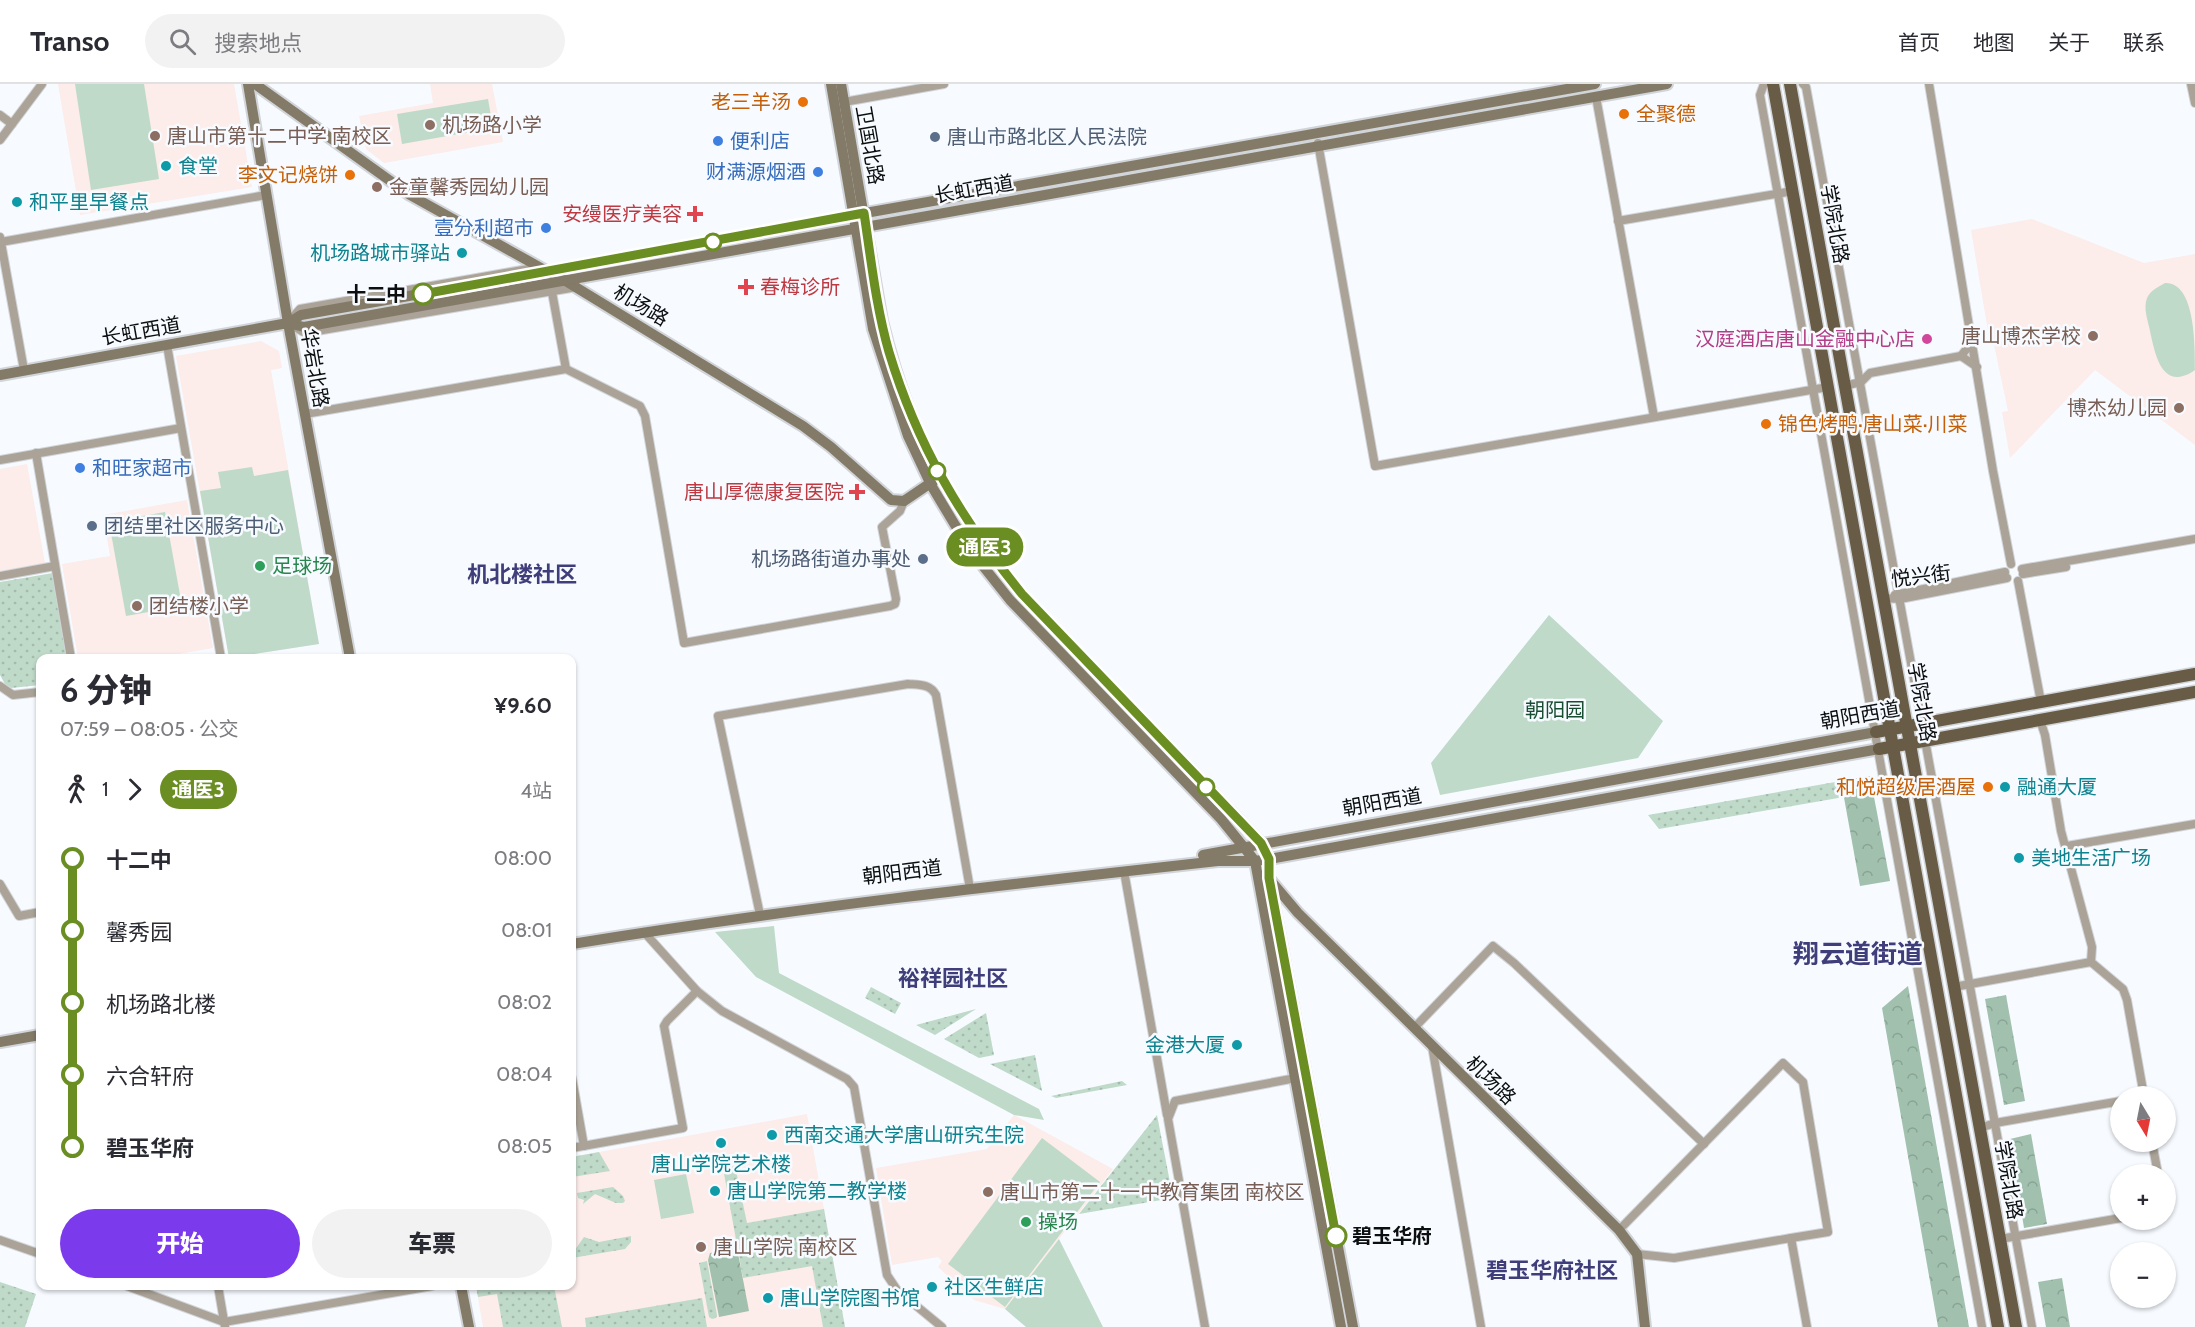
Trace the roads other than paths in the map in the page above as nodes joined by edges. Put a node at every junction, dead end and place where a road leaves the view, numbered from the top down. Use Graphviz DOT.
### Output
graph roads {
  1 [pos="42,84"];
  2 [pos="248,84"];
  3 [pos="255,84"];
  4 [pos="831,84"];
  5 [pos="841,84"];
  6 [pos="944,84"];
  7 [pos="1595,84"];
  8 [pos="1666,84"];
  9 [pos="1764,84"];
  10 [pos="1773,84"];
  11 [pos="1790,84"];
  12 [pos="1803,84"];
  13 [pos="1929,84"];
  14 [pos="2192,84"];
  15 [pos="1596,97"];
  16 [pos="844,102"];
  17 [pos="2195,103"];
  18 [pos="0,115"];
  19 [pos="12,124"];
  20 [pos="1316,134"];
  21 [pos="0,140"];
  22 [pos="1318,146"];
  23 [pos="1793,191"];
  24 [pos="1778,194"];
  25 [pos="266,195"];
  26 [pos="859,214"];
  27 [pos="1618,221"];
  28 [pos="861,228"];
  29 [pos="1,239"];
  30 [pos="543,269"];
  31 [pos="567,281"];
  32 [pos="577,287"];
  33 [pos="552,292"];
  34 [pos="288,322"];
  35 [pos="1972,342"];
  36 [pos="167,345"];
  37 [pos="1961,356"];
  38 [pos="1977,367"];
  39 [pos="566,369"];
  40 [pos="24,370"];
  41 [pos="0,375"];
  42 [pos="1861,382"];
  43 [pos="1845,386"];
  44 [pos="1828,387"];
  45 [pos="1814,389"];
  46 [pos="305,414"];
  47 [pos="1654,417"];
  48 [pos="181,428"];
  49 [pos="36,453"];
  50 [pos="0,460"];
  51 [pos="939,476"];
  52 [pos="931,484"];
  53 [pos="904,501"];
  54 [pos="2195,542"];
  55 [pos="55,566"];
  56 [pos="2015,573"];
  57 [pos="0,576"];
  58 [pos="1900,597"];
  59 [pos="1884,598"];
  60 [pos="70,654"];
  61 [pos="219,654"];
  62 [pos="349,654"];
  63 [pos="2195,674"];
  64 [pos="0,686"];
  65 [pos="36,692"];
  66 [pos="2195,692"];
  67 [pos="2039,703"];
  68 [pos="2040,720"];
  69 [pos="1923,724"];
  70 [pos="1906,727"];
  71 [pos="1882,731"];
  72 [pos="1926,740"];
  73 [pos="1909,743"];
  74 [pos="1892,747"];
  75 [pos="1879,749"];
  76 [pos="2195,824"];
  77 [pos="1261,843"];
  78 [pos="2067,846"];
  79 [pos="1246,848"];
  80 [pos="1269,859"];
  81 [pos="1255,861"];
  82 [pos="1124,871"];
  83 [pos="1269,878"];
  84 [pos="969,883"];
  85 [pos="0,884"];
  86 [pos="759,910"];
  87 [pos="36,913"];
  88 [pos="644,932"];
  89 [pos="576,938"];
  90 [pos="576,943"];
  91 [pos="2091,962"];
  92 [pos="1970,984"];
  93 [pos="1954,987"];
  94 [pos="697,991"];
  95 [pos="1414,1028"];
  96 [pos="36,1036"];
  97 [pos="0,1042"];
  98 [pos="1432,1046"];
  99 [pos="1296,1078"];
  100 [pos="2142,1086"];
  101 [pos="576,1101"];
  102 [pos="2110,1103"];
  103 [pos="1168,1119"];
  104 [pos="1995,1123"];
  105 [pos="1980,1128"];
  106 [pos="1962,1131"];
  107 [pos="1946,1135"];
  108 [pos="1704,1144"];
  109 [pos="584,1146"];
  110 [pos="576,1147"];
  111 [pos="2110,1220"];
  112 [pos="1619,1230"];
  113 [pos="2016,1235"];
  114 [pos="1791,1238"];
  115 [pos="2000,1239"];
  116 [pos="0,1240"];
  117 [pos="36,1253"];
  118 [pos="1637,1254"];
  119 [pos="137,1290"];
  120 [pos="219,1290"];
  121 [pos="410,1290"];
  122 [pos="462,1290"];
  123 [pos="225,1324"];
  124 [pos="469,1327"];
  125 [pos="942,1327"];
  126 [pos="1205,1327"];
  127 [pos="1341,1327"];
  128 [pos="1353,1327"];
  129 [pos="1482,1327"];
  130 [pos="1645,1327"];
  131 [pos="1807,1327"];
  132 [pos="1982,1327"];
  133 [pos="1998,1327"];
  134 [pos="2016,1327"];
  135 [pos="2032,1327"];
  1 -- 19 [label="street"];
  2 -- 25 [label="main road, 华岩北路"];
  3 -- 30 [label="main road, 机场路"];
  4 -- 26 [label="main road, 卫国北路"];
  5 -- 16 [label="main road, 卫国北路"];
  6 -- 16 [label="street"];
  7 -- 20 [label="main road, 长虹西道"];
  8 -- 15 [label="main road, 长虹西道"];
  9 -- 24 [label="street"];
  10 -- 23 [label="main road, 学院北路"];
  11 -- 43 [label="main road, 学院北路"];
  12 -- 42 [label="street"];
  13 -- 35 [label="street"];
  14 -- 17 [label="street"];
  15 -- 22 [label="main road, 长虹西道"];
  15 -- 27 [label="street"];
  16 -- 26 [label="main road, 卫国北路"];
  18 -- 19 [label="street"];
  19 -- 21 [label="street"];
  20 -- 22 [label="street"];
  20 -- 26 [label="main road, 长虹西道"];
  22 -- 28 [label="main road, 长虹西道"];
  22 -- 47 [label="street"];
  23 -- 24 [label="street"];
  23 -- 44 [label="main road, 学院北路"];
  24 -- 27 [label="street"];
  24 -- 45 [label="street"];
  25 -- 29 [label="street"];
  25 -- 34 [label="main road, 华岩北路"];
  26 -- 28 [label="main road, 卫国北路"];
  26 -- 30 [label="main road, 长虹西道"];
  27 -- 47 [label="street"];
  28 -- 31 [label="main road, 长虹西道"];
  28 -- 51 [label="main road, 卫国北路"];
  28 -- 52 [label="main road, 卫国北路"];
  29 -- 40 [label="street"];
  30 -- 31 [label="main road, 机场路"];
  30 -- 34 [label="main road, 长虹西道"];
  31 -- 32 [label="main road, 机场路"];
  31 -- 34 [label="main road, 长虹西道"];
  32 -- 33 [label="street"];
  32 -- 53 [label="main road, 机场路"];
  33 -- 34 [label="street"];
  33 -- 39 [label="street"];
  34 -- 36 [label="main road, 长虹西道"];
  34 -- 46 [label="main road, 华岩北路"];
  35 -- 37 [label="street"];
  35 -- 38 [label="street"];
  36 -- 40 [label="main road, 长虹西道"];
  36 -- 48 [label="street"];
  37 -- 38 [label="street"];
  37 -- 42 [label="street"];
  38 -- 56 [label="street"];
  39 -- 46 [label="street"];
  39 -- 53 [label="street"];
  40 -- 41 [label="main road, 长虹西道"];
  42 -- 43 [label="street"];
  42 -- 58 [label="street"];
  43 -- 44 [label="main road"];
  43 -- 59 [label="main road, 学院北路"];
  44 -- 45 [label="street"];
  44 -- 71 [label="main road, 学院北路"];
  45 -- 47 [label="street"];
  45 -- 71 [label="street"];
  46 -- 62 [label="main road, 华岩北路"];
  48 -- 49 [label="street"];
  48 -- 61 [label="street"];
  49 -- 50 [label="street"];
  49 -- 55 [label="street"];
  51 -- 52 [label="main road"];
  51 -- 77 [label="main road, 卫国北路"];
  52 -- 53 [label="main road"];
  52 -- 79 [label="main road, 卫国北路"];
  54 -- 56 [label="street, 悦兴街"];
  55 -- 57 [label="street"];
  55 -- 60 [label="street"];
  56 -- 58 [label="street, 悦兴街"];
  56 -- 67 [label="street"];
  58 -- 59 [label="street, 悦兴街"];
  58 -- 69 [label="street"];
  59 -- 70 [label="main road, 学院北路"];
  63 -- 67 [label="main road, 朝阳西道"];
  64 -- 65 [label="street"];
  66 -- 68 [label="main road, 朝阳西道"];
  67 -- 69 [label="main road, 朝阳西道"];
  68 -- 72 [label="main road, 朝阳西道"];
  68 -- 78 [label="street"];
  69 -- 70 [label="main road, 朝阳西道"];
  69 -- 72 [label="street"];
  70 -- 71 [label="main road, 朝阳西道"];
  70 -- 73 [label="main road, 学院北路"];
  71 -- 74 [label="main road, 学院北路"];
  71 -- 75 [label="street"];
  71 -- 77 [label="main road, 朝阳西道"];
  72 -- 73 [label="main road, 朝阳西道"];
  72 -- 92 [label="street"];
  73 -- 74 [label="main road, 朝阳西道"];
  73 -- 93 [label="main road, 学院北路"];
  74 -- 75 [label="main road, 朝阳西道"];
  74 -- 106 [label="main road, 学院北路"];
  75 -- 80 [label="main road, 朝阳西道"];
  75 -- 107 [label="street"];
  76 -- 78 [label="street"];
  77 -- 79 [label="main road, 朝阳西道"];
  77 -- 80 [label="main road, 卫国北路"];
  78 -- 91 [label="street"];
  79 -- 81 [label="main road, 卫国北路"];
  79 -- 84 [label="main road, 朝阳西道"];
  80 -- 81 [label="main road, 朝阳西道"];
  80 -- 83 [label="main road, 卫国北路"];
  81 -- 82 [label="main road, 朝阳西道"];
  81 -- 99 [label="main road, 卫国北路"];
  82 -- 88 [label="main road, 朝阳西道"];
  82 -- 103 [label="street"];
  83 -- 95 [label="main road, 机场路"];
  83 -- 128 [label="main road, 卫国北路"];
  84 -- 86 [label="main road, 朝阳西道"];
  84 -- 86 [label="street"];
  85 -- 87 [label="street"];
  86 -- 89 [label="main road, 朝阳西道"];
  88 -- 90 [label="main road, 朝阳西道"];
  88 -- 94 [label="street"];
  91 -- 92 [label="street"];
  91 -- 100 [label="street"];
  92 -- 93 [label="street"];
  92 -- 104 [label="street"];
  93 -- 105 [label="main road, 学院北路"];
  94 -- 109 [label="street"];
  94 -- 125 [label="street"];
  95 -- 98 [label="main road, 机场路"];
  95 -- 108 [label="street"];
  96 -- 97 [label="main road"];
  98 -- 112 [label="main road, 机场路"];
  98 -- 129 [label="street"];
  99 -- 103 [label="street"];
  99 -- 127 [label="main road, 卫国北路"];
  101 -- 109 [label="street"];
  102 -- 104 [label="street"];
  103 -- 126 [label="street"];
  104 -- 105 [label="street"];
  104 -- 113 [label="street"];
  105 -- 106 [label="main road"];
  105 -- 115 [label="main road, 学院北路"];
  106 -- 107 [label="street"];
  106 -- 133 [label="main road, 学院北路"];
  107 -- 132 [label="street"];
  108 -- 112 [label="street"];
  108 -- 114 [label="street"];
  109 -- 110 [label="street"];
  111 -- 113 [label="street"];
  112 -- 118 [label="main road, 机场路"];
  113 -- 115 [label="street"];
  113 -- 135 [label="street"];
  114 -- 118 [label="street"];
  114 -- 131 [label="street"];
  115 -- 134 [label="main road, 学院北路"];
  116 -- 117 [label="street"];
  118 -- 130 [label="main road"];
  119 -- 123 [label="street"];
  120 -- 123 [label="street"];
  121 -- 123 [label="street"];
  122 -- 124 [label="main road"];
}
